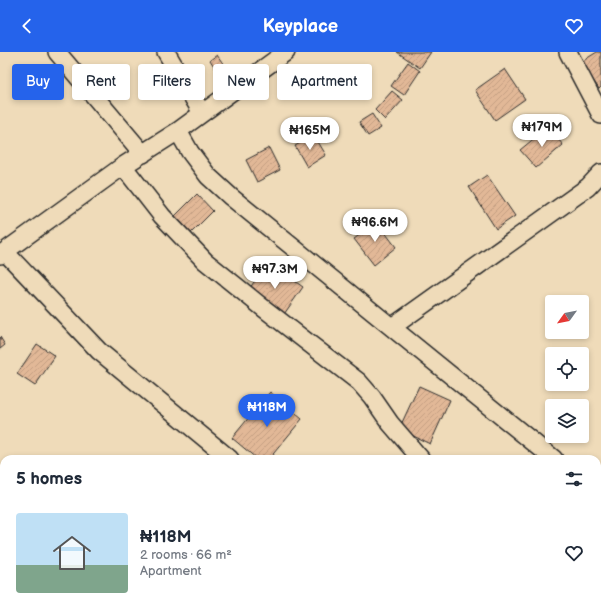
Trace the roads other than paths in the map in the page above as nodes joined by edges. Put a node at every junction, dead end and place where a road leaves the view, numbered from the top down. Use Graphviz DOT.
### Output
graph roads {
  1 [pos="57,52"];
  2 [pos="166,52"];
  3 [pos="568,52"];
  4 [pos="281,54"];
  5 [pos="202,113"];
  6 [pos="601,115"];
  7 [pos="178,131"];
  8 [pos="143,154"];
  9 [pos="123,166"];
  10 [pos="601,173"];
  11 [pos="2,254"];
  12 [pos="392,327"];
  13 [pos="225,455"];
  14 [pos="417,455"];
  15 [pos="549,455"];
  1 -- 8 [label="street"];
  2 -- 5 [label="street"];
  3 -- 6 [label="street"];
  4 -- 5 [label="street"];
  5 -- 7 [label="street"];
  7 -- 8 [label="street"];
  7 -- 12 [label="street"];
  8 -- 9 [label="street"];
  9 -- 11 [label="street"];
  9 -- 14 [label="street"];
  10 -- 12 [label="street"];
  11 -- 13 [label="street"];
  12 -- 15 [label="street"];
}
